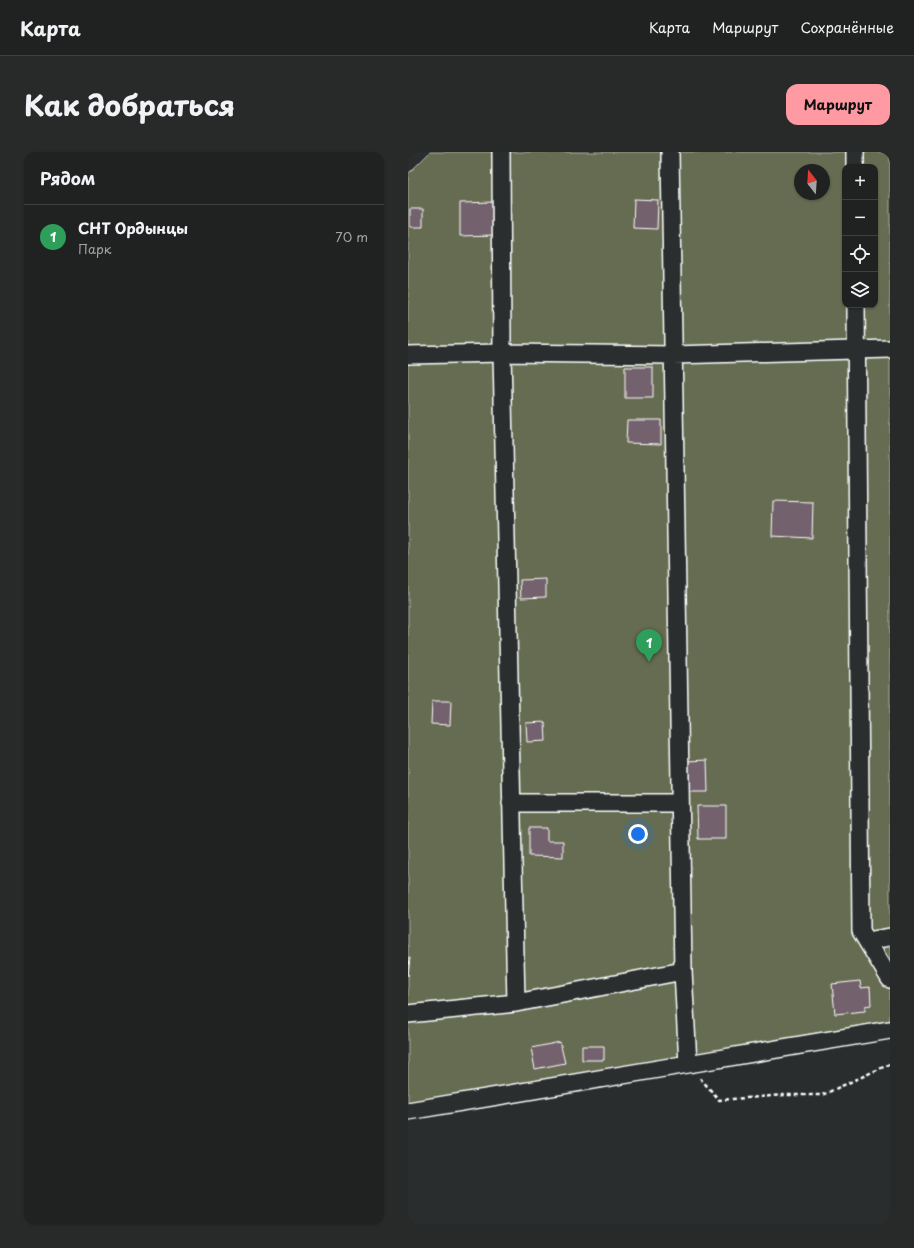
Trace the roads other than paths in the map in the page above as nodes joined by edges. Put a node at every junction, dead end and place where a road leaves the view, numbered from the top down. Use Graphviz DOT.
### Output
graph roads {
  1 [pos="501,152"];
  2 [pos="670,152"];
  3 [pos="854,152"];
  4 [pos="855,164"];
  5 [pos="856,308"];
  6 [pos="890,349"];
  7 [pos="857,350"];
  8 [pos="502,353"];
  9 [pos="408,355"];
  10 [pos="673,355"];
  11 [pos="511,803"];
  12 [pos="680,803"];
  13 [pos="890,937"];
  14 [pos="867,941"];
  15 [pos="683,971"];
  16 [pos="890,979"];
  17 [pos="516,1004"];
  18 [pos="408,1014"];
  19 [pos="890,1030"];
  20 [pos="688,1064"];
  21 [pos="408,1111"];
  1 -- 8 [label="street"];
  2 -- 10 [label="street"];
  3 -- 4 [label="street"];
  5 -- 7 [label="street"];
  6 -- 7 [label="street"];
  7 -- 10 [label="street"];
  7 -- 14 [label="street"];
  8 -- 9 [label="street"];
  8 -- 10 [label="street"];
  8 -- 11 [label="street"];
  10 -- 12 [label="street"];
  11 -- 12 [label="street"];
  11 -- 17 [label="street"];
  12 -- 15 [label="street"];
  13 -- 14 [label="street"];
  14 -- 16 [label="street"];
  15 -- 17 [label="street"];
  15 -- 20 [label="street"];
  17 -- 18 [label="street"];
  19 -- 20 [label="street"];
  20 -- 21 [label="street"];
}
